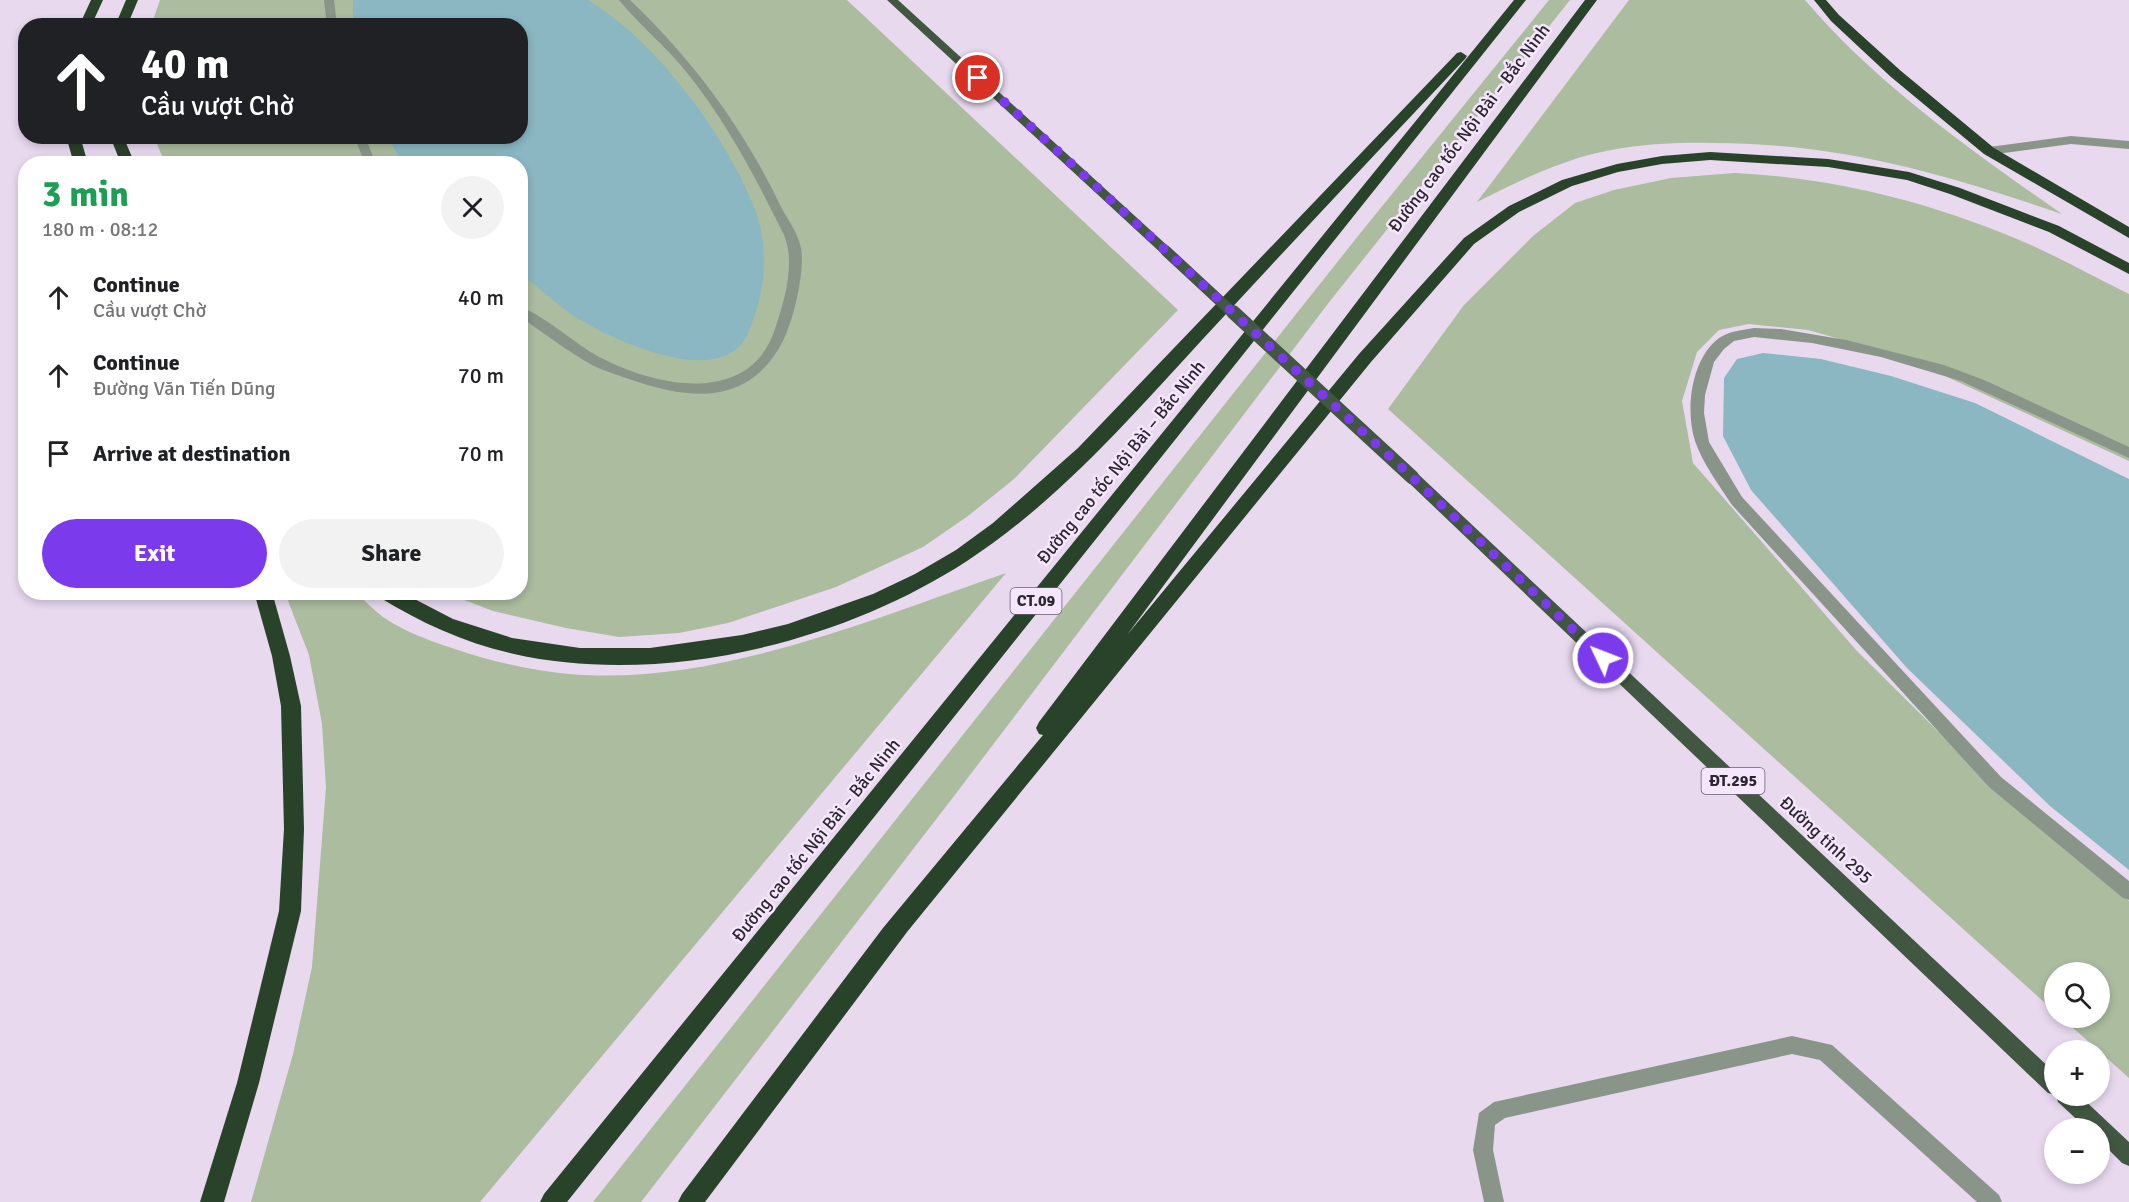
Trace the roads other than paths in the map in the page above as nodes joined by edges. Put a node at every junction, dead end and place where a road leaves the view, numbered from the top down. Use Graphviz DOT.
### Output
graph roads {
  1 [pos="97,0"];
  2 [pos="132,0"];
  3 [pos="328,0"];
  4 [pos="624,0"];
  5 [pos="892,0"];
  6 [pos="1514,0"];
  7 [pos="1520,0"];
  8 [pos="1591,0"];
  9 [pos="1820,0"];
  10 [pos="89,18"];
  11 [pos="124,18"];
  12 [pos="331,18"];
  13 [pos="2129,145"];
  14 [pos="1989,151"];
  15 [pos="2129,233"];
  16 [pos="2129,269"];
  17 [pos="528,316"];
  18 [pos="2129,453"];
  19 [pos="265,600"];
  20 [pos="399,600"];
  21 [pos="2129,892"];
  22 [pos="891,935"];
  23 [pos="2044,1076"];
  24 [pos="2077,1106"];
  25 [pos="2089,1118"];
  26 [pos="2110,1137"];
  27 [pos="2129,1155"];
  28 [pos="212,1202"];
  29 [pos="552,1202"];
  30 [pos="690,1202"];
  31 [pos="1494,1202"];
  32 [pos="1992,1202"];
  1 -- 10 [label="highway"];
  2 -- 11 [label="highway"];
  3 -- 12 [label="street"];
  4 -- 17 [label="street"];
  5 -- 23 [label="main road, Đường tỉnh 295 / ĐT.295, bridge"];
  6 -- 20 [label="highway"];
  7 -- 29 [label="highway, Đường cao tốc Nội Bài – Bắc Ninh / CT.09"];
  8 -- 22 [label="highway, Đường cao tốc Nội Bài – Bắc Ninh"];
  9 -- 14 [label="highway"];
  13 -- 14 [label="street"];
  14 -- 15 [label="highway"];
  16 -- 22 [label="highway"];
  18 -- 21 [label="street"];
  19 -- 28 [label="highway"];
  22 -- 30 [label="highway, Đường cao tốc Nội Bài – Bắc Ninh"];
  24 -- 25 [label="main road"];
  26 -- 27 [label="main road"];
  31 -- 32 [label="street"];
}
